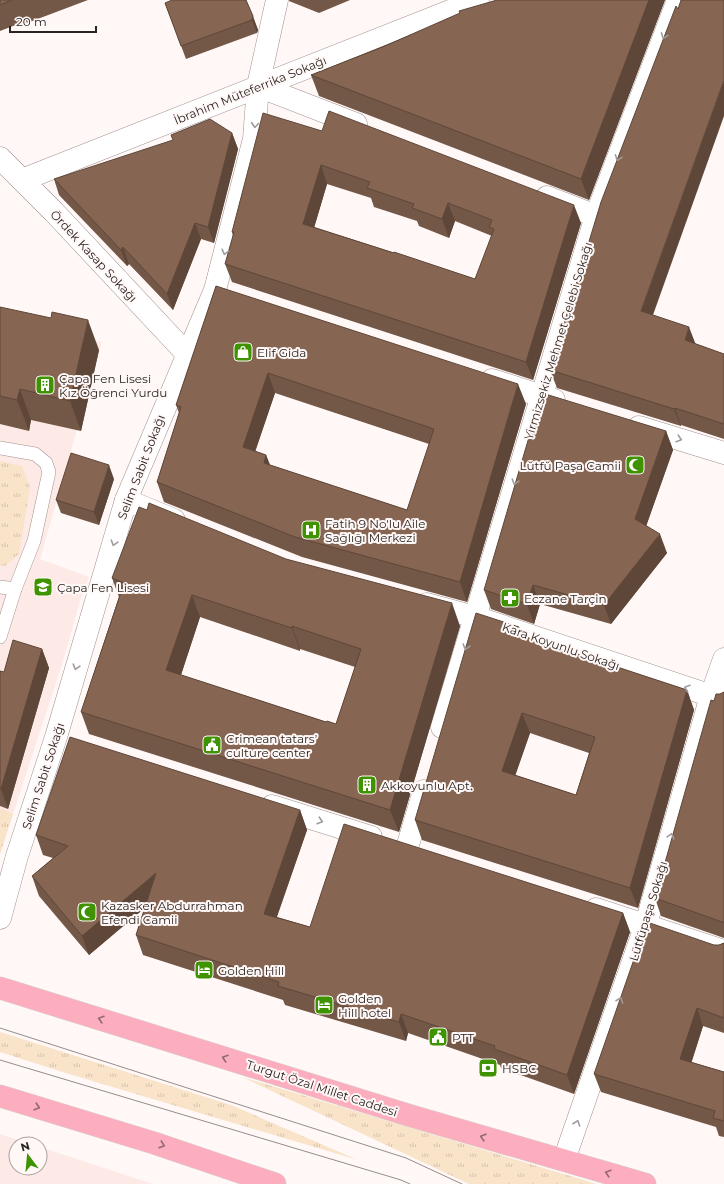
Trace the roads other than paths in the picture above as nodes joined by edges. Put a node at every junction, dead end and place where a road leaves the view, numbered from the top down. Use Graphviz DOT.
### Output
graph roads {
  1 [pos="277,0"];
  2 [pos="478,0"];
  3 [pos="678,0"];
  4 [pos="258,86"];
  5 [pos="376,132"];
  6 [pos="0,158"];
  7 [pos="22,180"];
  8 [pos="530,191"];
  9 [pos="596,216"];
  10 [pos="187,354"];
  11 [pos="473,374"];
  12 [pos="541,396"];
  13 [pos="571,406"];
  14 [pos="617,420"];
  15 [pos="0,448"];
  16 [pos="724,453"];
  17 [pos="126,500"];
  18 [pos="191,526"];
  19 [pos="0,587"];
  20 [pos="15,589"];
  21 [pos="406,598"];
  22 [pos="475,617"];
  23 [pos="0,637"];
  24 [pos="724,659"];
  25 [pos="718,698"];
  26 [pos="56,737"];
  27 [pos="78,744"];
  28 [pos="438,744"];
  29 [pos="429,774"];
  30 [pos="250,799"];
  31 [pos="407,848"];
  32 [pos="429,856"];
  33 [pos="578,903"];
  34 [pos="0,918"];
  35 [pos="646,924"];
  36 [pos="724,951"];
  37 [pos="0,988"];
  38 [pos="0,1096"];
  39 [pos="564,1160"];
  40 [pos="275,1184"];
  41 [pos="645,1184"];
  1 -- 4 [label="street, Selim Sabit Sokağı"];
  2 -- 4 [label="street, İbrahim Müteferrika Sokağı"];
  3 -- 9 [label="street, Yirmizsekiz Mehmet Çelebi Sokağı, one-way"];
  4 -- 5 [label="street"];
  4 -- 7 [label="street, İbrahim Müteferrika Sokağı"];
  4 -- 10 [label="street, Selim Sabit Sokağı, one-way"];
  6 -- 7 [label="street, Ördek Kasap Sokağı"];
  7 -- 10 [label="street, Ördek Kasap Sokağı"];
  8 -- 9 [label="street"];
  9 -- 12 [label="street, Yirmizsekiz Mehmet Çelebi Sokağı"];
  10 -- 17 [label="street, Selim Sabit Sokağı"];
  11 -- 12 [label="street"];
  12 -- 13 [label="street"];
  12 -- 22 [label="street, Yirmizsekiz Mehmet Çelebi Sokağı, one-way"];
  14 -- 16 [label="street, one-way"];
  15 -- 20 [label="lane"];
  17 -- 18 [label="street"];
  17 -- 26 [label="street, Selim Sabit Sokağı, one-way"];
  19 -- 20 [label="lane"];
  20 -- 23 [label="lane"];
  21 -- 22 [label="street, Kara Koyunlu Sokağı"];
  25 -- 22 [label="street, Kara Koyunlu Sokağı, one-way"];
  22 -- 28 [label="street, Yirmizsekiz Mehmet Çelebi Sokağı, one-way"];
  24 -- 25 [label="street, Lütfüpaşa Sokağı"];
  35 -- 25 [label="street, Lütfüpaşa Sokağı, one-way"];
  26 -- 27 [label="street"];
  26 -- 34 [label="street, Selim Sabit Sokağı"];
  29 -- 31 [label="street"];
  30 -- 31 [label="street, one-way"];
  31 -- 32 [label="street"];
  33 -- 35 [label="street"];
  35 -- 36 [label="street"];
  39 -- 35 [label="street, Lütfüpaşa Sokağı, one-way"];
  39 -- 37 [label="main road, Turgut Özal Millet Caddesi, one-way"];
  38 -- 40 [label="main road, one-way"];
  41 -- 39 [label="main road, Turgut Özal Millet Caddesi, one-way"];
}
